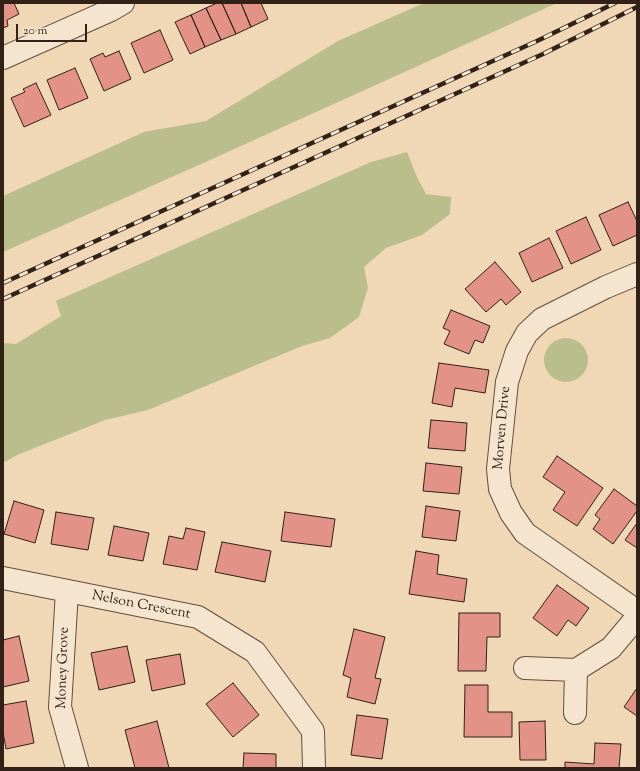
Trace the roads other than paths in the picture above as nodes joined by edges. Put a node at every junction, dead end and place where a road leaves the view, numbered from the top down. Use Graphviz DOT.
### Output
graph roads {
  1 [pos="123,3"];
  2 [pos="3,58"];
  3 [pos="637,274"];
  4 [pos="3,578"];
  5 [pos="67,591"];
  6 [pos="637,611"];
  7 [pos="637,617"];
  8 [pos="525,668"];
  9 [pos="576,670"];
  10 [pos="575,713"];
  11 [pos="77,768"];
  12 [pos="314,768"];
  1 -- 2 [label="street"];
  3 -- 6 [label="street, Morven Drive"];
  4 -- 5 [label="street, Nelson Crescent"];
  5 -- 11 [label="street, Money Grove"];
  5 -- 12 [label="street, Nelson Crescent"];
  7 -- 9 [label="street"];
  8 -- 9 [label="street"];
  9 -- 10 [label="street"];
}
